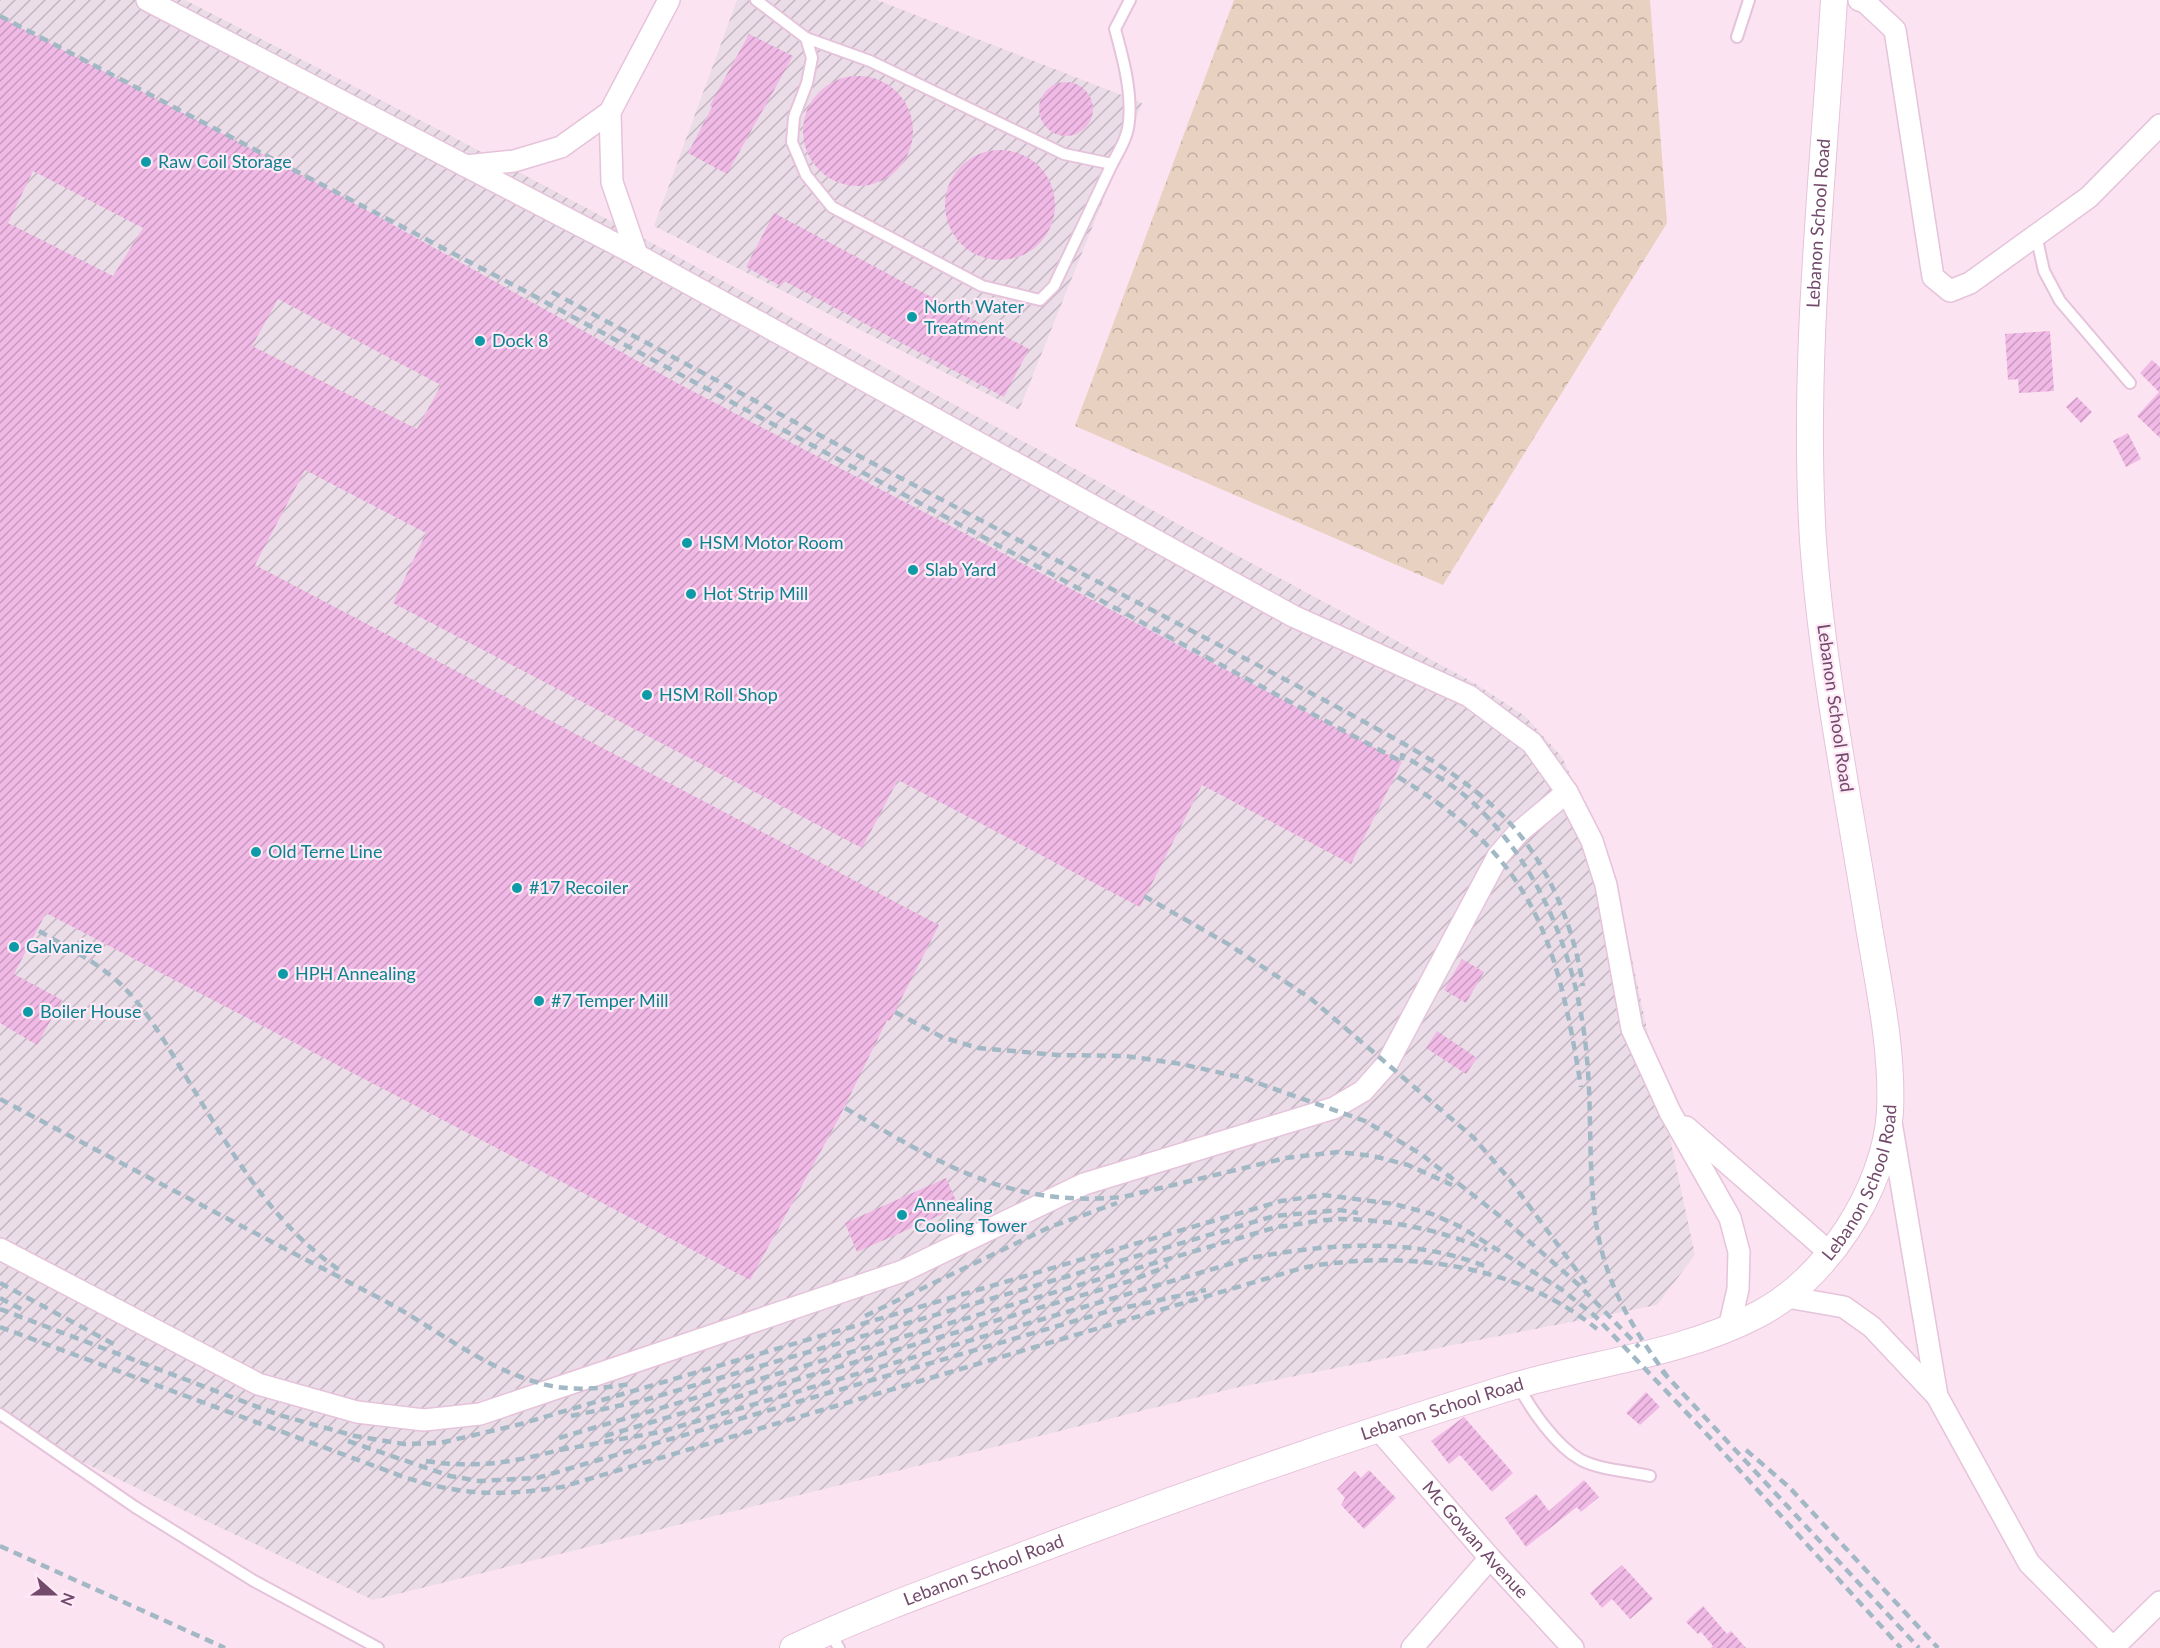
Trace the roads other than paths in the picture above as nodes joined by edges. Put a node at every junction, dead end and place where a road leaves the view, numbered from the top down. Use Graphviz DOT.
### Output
graph roads {
  1 [pos="147,0"];
  2 [pos="669,0"];
  3 [pos="756,0"];
  4 [pos="1130,0"];
  5 [pos="1749,0"];
  6 [pos="1834,0"];
  7 [pos="1859,0"];
  8 [pos="1737,37"];
  9 [pos="806,38"];
  10 [pos="610,112"];
  11 [pos="2160,125"];
  12 [pos="1112,164"];
  13 [pos="466,166"];
  14 [pos="2036,235"];
  15 [pos="637,255"];
  16 [pos="2130,383"];
  17 [pos="1567,792"];
  18 [pos="1670,1112"];
  19 [pos="1890,1113"];
  20 [pos="0,1249"];
  21 [pos="1830,1253"];
  22 [pos="1787,1297"];
  23 [pos="1729,1328"];
  24 [pos="1518,1385"];
  25 [pos="1937,1396"];
  26 [pos="0,1414"];
  27 [pos="1379,1430"];
  28 [pos="1650,1476"];
  29 [pos="1490,1558"];
  30 [pos="2160,1602"];
  31 [pos="834,1640"];
  32 [pos="378,1648"];
  33 [pos="793,1648"];
  34 [pos="1412,1648"];
  35 [pos="1574,1648"];
  36 [pos="2113,1648"];
  1 -- 13 [label="street"];
  2 -- 10 [label="street"];
  3 -- 9 [label="lane"];
  4 -- 12 [label="lane"];
  5 -- 8 [label="lane"];
  6 -- 19 [label="street, Lebanon School Road"];
  7 -- 14 [label="street"];
  9 -- 12 [label="lane"];
  9 -- 12 [label="lane"];
  10 -- 13 [label="street"];
  10 -- 15 [label="street"];
  11 -- 14 [label="street"];
  13 -- 15 [label="street"];
  14 -- 16 [label="lane"];
  15 -- 17 [label="street"];
  17 -- 18 [label="street"];
  17 -- 20 [label="street"];
  18 -- 21 [label="street"];
  18 -- 23 [label="street"];
  19 -- 21 [label="street, Lebanon School Road"];
  19 -- 25 [label="street"];
  21 -- 22 [label="street, Lebanon School Road"];
  22 -- 23 [label="street, Lebanon School Road"];
  22 -- 25 [label="street"];
  23 -- 24 [label="street, Lebanon School Road"];
  24 -- 27 [label="street, Lebanon School Road"];
  24 -- 28 [label="lane"];
  25 -- 36 [label="street"];
  26 -- 32 [label="lane"];
  27 -- 29 [label="street, Mc Gowan Avenue"];
  27 -- 31 [label="street, Lebanon School Road"];
  29 -- 34 [label="street"];
  29 -- 35 [label="street, Mc Gowan Avenue"];
  30 -- 36 [label="street"];
  31 -- 33 [label="street, Lebanon School Road"];
}
